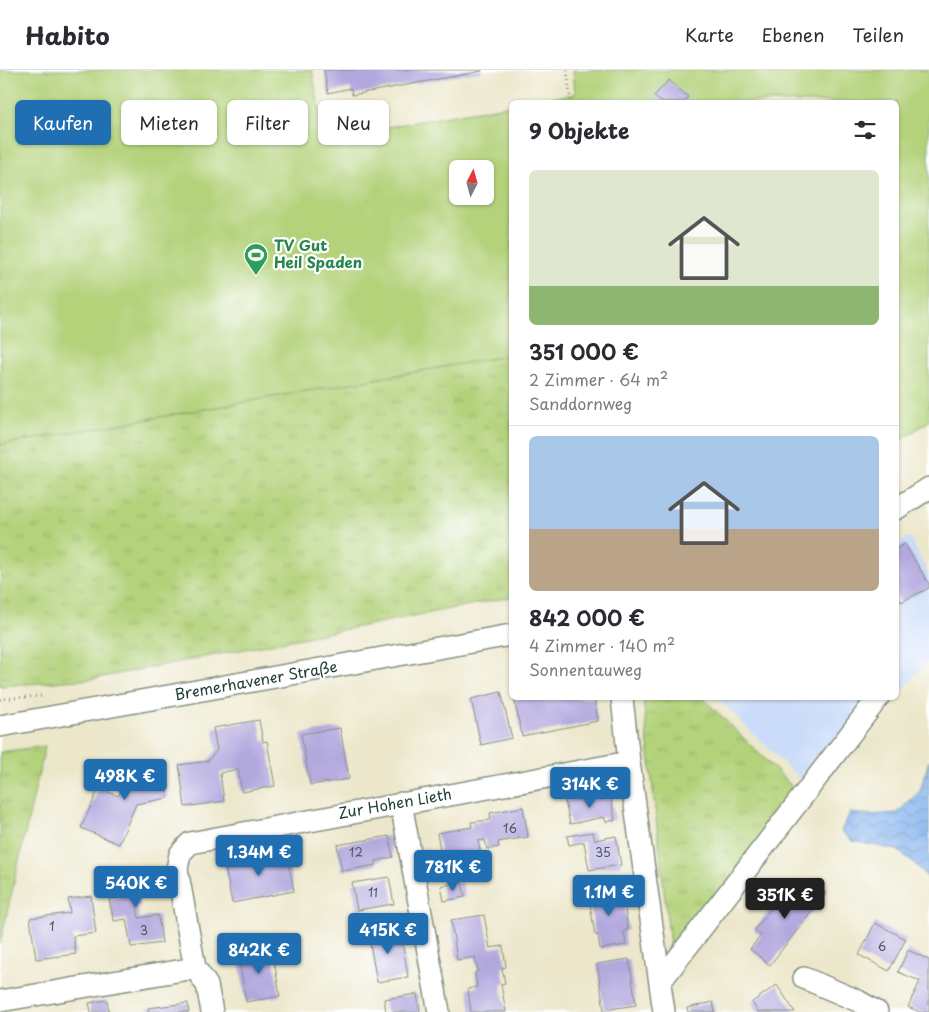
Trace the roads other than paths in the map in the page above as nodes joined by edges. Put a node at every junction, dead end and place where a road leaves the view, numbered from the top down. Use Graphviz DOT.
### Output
graph roads {
  1 [pos="929,488"];
  2 [pos="899,507"];
  3 [pos="509,635"];
  4 [pos="622,700"];
  5 [pos="876,700"];
  6 [pos="0,726"];
  7 [pos="629,762"];
  8 [pos="401,803"];
  9 [pos="195,968"];
  10 [pos="804,978"];
  11 [pos="660,982"];
  12 [pos="0,1001"];
  13 [pos="212,1012"];
  14 [pos="439,1012"];
  15 [pos="664,1012"];
  16 [pos="877,1012"];
  1 -- 2 [label="street"];
  3 -- 6 [label="street, Bremerhavener Straße"];
  4 -- 7 [label="street"];
  5 -- 11 [label="street"];
  7 -- 8 [label="street, Zur Hohen Lieth"];
  7 -- 11 [label="street"];
  8 -- 9 [label="street, Zur Hohen Lieth"];
  8 -- 14 [label="street"];
  9 -- 12 [label="street"];
  9 -- 13 [label="street"];
  10 -- 16 [label="street"];
  11 -- 15 [label="street"];
}
